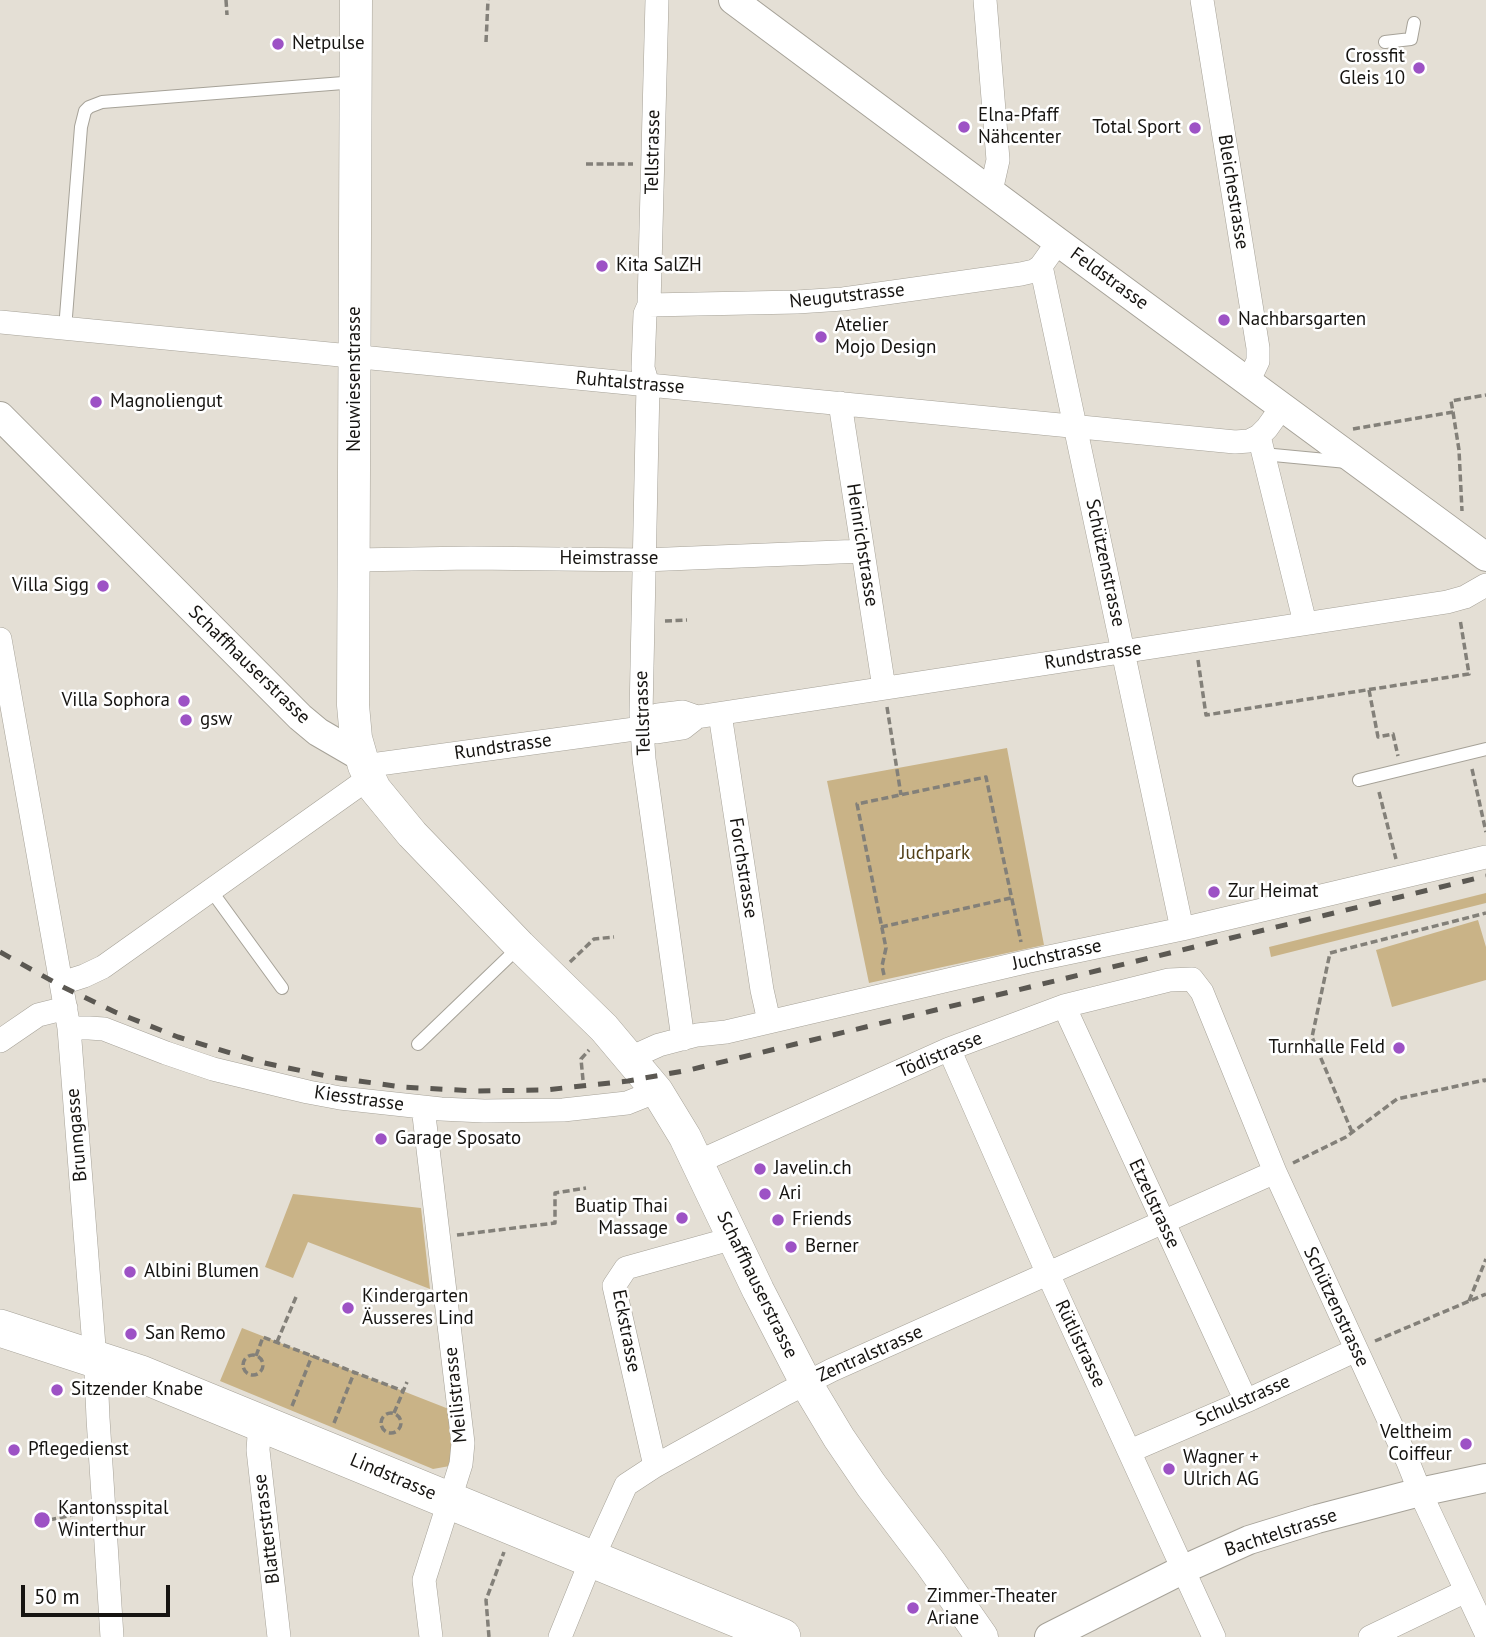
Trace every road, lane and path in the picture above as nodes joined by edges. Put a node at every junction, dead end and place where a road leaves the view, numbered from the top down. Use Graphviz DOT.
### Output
graph roads {
  1 [pos="226,0"];
  2 [pos="356,0"];
  3 [pos="488,0"];
  4 [pos="657,0"];
  5 [pos="733,0"];
  6 [pos="985,0"];
  7 [pos="1202,0"];
  8 [pos="227,15"];
  9 [pos="1414,23"];
  10 [pos="486,42"];
  11 [pos="1385,42"];
  12 [pos="356,82"];
  13 [pos="586,164"];
  14 [pos="653,164"];
  15 [pos="991,191"];
  16 [pos="1058,242"];
  17 [pos="1041,266"];
  18 [pos="649,305"];
  19 [pos="0,322"];
  20 [pos="65,329"];
  21 [pos="355,356"];
  22 [pos="1248,382"];
  23 [pos="648,385"];
  24 [pos="1486,395"];
  25 [pos="839,403"];
  26 [pos="1282,407"];
  27 [pos="1453,412"];
  28 [pos="0,416"];
  29 [pos="1075,426"];
  30 [pos="1353,429"];
  31 [pos="1261,445"];
  32 [pos="1358,463"];
  33 [pos="1463,523"];
  34 [pos="863,551"];
  35 [pos="1486,557"];
  36 [pos="354,560"];
  37 [pos="643,560"];
  38 [pos="1486,585"];
  39 [pos="1457,600"];
  40 [pos="1305,623"];
  41 [pos="0,639"];
  42 [pos="1195,640"];
  43 [pos="1123,651"];
  44 [pos="884,688"];
  45 [pos="1369,690"];
  46 [pos="708,715"];
  47 [pos="642,728"];
  48 [pos="1486,749"];
  49 [pos="1468,753"];
  50 [pos="365,767"];
  51 [pos="1402,769"];
  52 [pos="1376,776"];
  53 [pos="1359,780"];
  54 [pos="901,795"];
  55 [pos="1486,832"];
  56 [pos="1486,857"];
  57 [pos="1400,877"];
  58 [pos="210,890"];
  59 [pos="1011,898"];
  60 [pos="1486,913"];
  61 [pos="881,927"];
  62 [pos="1182,929"];
  63 [pos="614,937"];
  64 [pos="520,946"];
  65 [pos="1022,949"];
  66 [pos="567,965"];
  67 [pos="1192,979"];
  68 [pos="885,980"];
  69 [pos="62,983"];
  70 [pos="282,988"];
  71 [pos="1064,1006"];
  72 [pos="67,1018"];
  73 [pos="769,1021"];
  74 [pos="683,1039"];
  75 [pos="0,1041"];
  76 [pos="595,1043"];
  77 [pos="418,1044"];
  78 [pos="949,1049"];
  79 [pos="630,1058"];
  80 [pos="583,1080"];
  81 [pos="1486,1080"];
  82 [pos="657,1091"];
  83 [pos="424,1107"];
  84 [pos="1352,1132"];
  85 [pos="698,1161"];
  86 [pos="1275,1172"];
  87 [pos="586,1188"];
  88 [pos="1163,1223"];
  89 [pos="438,1237"];
  90 [pos="734,1238"];
  91 [pos="1486,1259"];
  92 [pos="1048,1274"];
  93 [pos="1486,1294"];
  94 [pos="296,1297"];
  95 [pos="1469,1301"];
  96 [pos="0,1328"];
  97 [pos="276,1342"];
  98 [pos="1356,1350"];
  99 [pos="256,1356"];
  100 [pos="312,1356"];
  101 [pos="95,1358"];
  102 [pos="354,1373"];
  103 [pos="407,1382"];
  104 [pos="806,1383"];
  105 [pos="403,1391"];
  106 [pos="1246,1401"];
  107 [pos="302,1410"];
  108 [pos="394,1413"];
  109 [pos="260,1422"];
  110 [pos="334,1423"];
  111 [pos="387,1432"];
  112 [pos="384,1440"];
  113 [pos="1130,1451"];
  114 [pos="655,1466"];
  115 [pos="1486,1478"];
  116 [pos="1420,1492"];
  117 [pos="449,1500"];
  118 [pos="88,1512"];
  119 [pos="38,1522"];
  120 [pos="507,1542"];
  121 [pos="592,1559"];
  122 [pos="1182,1570"];
  123 [pos="1466,1591"];
  124 [pos="1486,1633"];
  125 [pos="776,1636"];
  126 [pos="112,1637"];
  127 [pos="279,1637"];
  128 [pos="431,1637"];
  129 [pos="489,1637"];
  130 [pos="560,1637"];
  131 [pos="982,1637"];
  132 [pos="1049,1637"];
  133 [pos="1214,1637"];
  134 [pos="1370,1637"];
  1 -- 8 [label="path"];
  2 -- 12 [label="main road, Neuwiesenstrasse"];
  3 -- 10 [label="path"];
  4 -- 14 [label="street, Tellstrasse"];
  5 -- 15 [label="street, Feldstrasse"];
  6 -- 15 [label="street"];
  7 -- 22 [label="street, Bleichestrasse"];
  9 -- 11 [label="lane"];
  12 -- 20 [label="lane"];
  12 -- 21 [label="main road, Neuwiesenstrasse"];
  13 -- 14 [label="path"];
  14 -- 18 [label="street, Tellstrasse"];
  15 -- 16 [label="street, Feldstrasse"];
  16 -- 17 [label="street"];
  16 -- 22 [label="street, Feldstrasse"];
  17 -- 18 [label="street, Neugutstrasse"];
  17 -- 29 [label="street, Schützenstrasse"];
  18 -- 23 [label="street, Tellstrasse"];
  19 -- 20 [label="street, Ruhtalstrasse"];
  20 -- 21 [label="street, Ruhtalstrasse"];
  21 -- 23 [label="street, Ruhtalstrasse"];
  21 -- 36 [label="main road, Neuwiesenstrasse"];
  22 -- 26 [label="street, Feldstrasse"];
  23 -- 25 [label="street, Ruhtalstrasse"];
  23 -- 37 [label="street, Tellstrasse"];
  24 -- 27 [label="path"];
  25 -- 29 [label="street, Ruhtalstrasse"];
  25 -- 34 [label="street, Heinrichstrasse"];
  26 -- 31 [label="street"];
  26 -- 32 [label="street, Feldstrasse"];
  27 -- 30 [label="path"];
  27 -- 33 [label="path"];
  28 -- 50 [label="street, Schaffhauserstrasse"];
  29 -- 31 [label="street, Ruhtalstrasse"];
  29 -- 43 [label="street, Schützenstrasse"];
  31 -- 32 [label="lane"];
  31 -- 40 [label="street"];
  32 -- 35 [label="street, Feldstrasse"];
  34 -- 37 [label="street, Heimstrasse"];
  34 -- 44 [label="street, Heinrichstrasse"];
  36 -- 37 [label="street, Heimstrasse"];
  36 -- 50 [label="main road, Neuwiesenstrasse"];
  37 -- 47 [label="street, Tellstrasse"];
  38 -- 39 [label="street, Rundstrasse"];
  39 -- 40 [label="street, Rundstrasse"];
  39 -- 45 [label="path"];
  40 -- 42 [label="street, Rundstrasse"];
  41 -- 69 [label="street, Brunngasse"];
  42 -- 43 [label="street, Rundstrasse"];
  42 -- 45 [label="path"];
  43 -- 44 [label="street, Rundstrasse"];
  43 -- 62 [label="street, Schützenstrasse"];
  44 -- 46 [label="street, Rundstrasse"];
  44 -- 54 [label="path"];
  45 -- 51 [label="path"];
  46 -- 47 [label="street, Rundstrasse"];
  46 -- 73 [label="street, Forchstrasse"];
  47 -- 50 [label="street, Rundstrasse"];
  47 -- 74 [label="street, Tellstrasse"];
  48 -- 49 [label="lane"];
  49 -- 51 [label="lane"];
  49 -- 55 [label="path"];
  50 -- 58 [label="street, Rundstrasse"];
  50 -- 64 [label="main road, Schaffhauserstrasse"];
  51 -- 52 [label="lane"];
  52 -- 53 [label="lane"];
  52 -- 57 [label="path"];
  54 -- 59 [label="path"];
  54 -- 61 [label="path"];
  56 -- 57 [label="street, Juchstrasse"];
  57 -- 62 [label="street, Juchstrasse"];
  58 -- 69 [label="street, Rundstrasse"];
  58 -- 70 [label="lane"];
  59 -- 61 [label="path"];
  59 -- 65 [label="path"];
  60 -- 84 [label="path"];
  61 -- 68 [label="path"];
  62 -- 73 [label="street, Juchstrasse"];
  63 -- 66 [label="path"];
  64 -- 77 [label="lane"];
  64 -- 79 [label="main road, Schaffhauserstrasse"];
  67 -- 71 [label="street, Tödistrasse"];
  67 -- 86 [label="street, Schützenstrasse"];
  69 -- 72 [label="street, Brunngasse"];
  71 -- 78 [label="street, Tödistrasse"];
  71 -- 88 [label="street, Etzelstrasse"];
  72 -- 75 [label="street"];
  72 -- 83 [label="street, Kiesstrasse"];
  72 -- 101 [label="street, Brunngasse"];
  73 -- 74 [label="street, Juchstrasse"];
  74 -- 79 [label="street, Juchstrasse"];
  76 -- 80 [label="path"];
  78 -- 85 [label="street, Tödistrasse"];
  78 -- 92 [label="street, Rütlistrasse"];
  79 -- 82 [label="main road, Schaffhauserstrasse"];
  81 -- 84 [label="path"];
  82 -- 83 [label="street, Kiesstrasse"];
  82 -- 85 [label="main road, Schaffhauserstrasse"];
  83 -- 89 [label="street, Meilistrasse"];
  84 -- 86 [label="path"];
  85 -- 90 [label="main road, Schaffhauserstrasse"];
  86 -- 88 [label="street, Zentralstrasse"];
  86 -- 98 [label="street, Schützenstrasse"];
  87 -- 89 [label="path"];
  88 -- 92 [label="street, Zentralstrasse"];
  88 -- 106 [label="street, Etzelstrasse"];
  89 -- 117 [label="street, Meilistrasse"];
  90 -- 104 [label="main road, Schaffhauserstrasse"];
  90 -- 114 [label="street, Eckstrasse"];
  91 -- 95 [label="path"];
  92 -- 104 [label="street, Zentralstrasse"];
  92 -- 113 [label="street, Rütlistrasse"];
  93 -- 95 [label="path"];
  94 -- 97 [label="path"];
  95 -- 98 [label="path"];
  96 -- 101 [label="main road, Lindstrasse"];
  97 -- 99 [label="path"];
  97 -- 100 [label="path"];
  98 -- 106 [label="street, Schulstrasse"];
  98 -- 116 [label="street, Schützenstrasse"];
  99 -- 99 [label="path"];
  100 -- 102 [label="path"];
  100 -- 107 [label="path"];
  101 -- 109 [label="main road, Lindstrasse"];
  101 -- 126 [label="street, Brunngasse"];
  102 -- 105 [label="path"];
  102 -- 110 [label="path"];
  103 -- 105 [label="path"];
  104 -- 114 [label="street, Zentralstrasse"];
  104 -- 131 [label="main road, Schaffhauserstrasse"];
  105 -- 108 [label="path"];
  106 -- 113 [label="street, Schulstrasse"];
  108 -- 111 [label="path"];
  108 -- 111 [label="path"];
  109 -- 117 [label="main road, Lindstrasse"];
  109 -- 127 [label="street, Blatterstrasse"];
  111 -- 112 [label="path"];
  113 -- 122 [label="street, Rütlistrasse"];
  114 -- 121 [label="street, Zentralstrasse"];
  115 -- 116 [label="street, Bachtelstrasse"];
  116 -- 122 [label="street, Bachtelstrasse"];
  116 -- 123 [label="street, Schützenstrasse"];
  117 -- 121 [label="main road, Lindstrasse"];
  117 -- 128 [label="street, Meilistrasse"];
  118 -- 119 [label="path"];
  120 -- 129 [label="path"];
  121 -- 125 [label="main road, Lindstrasse"];
  121 -- 130 [label="street, Zentralstrasse"];
  122 -- 132 [label="street, Bachtelstrasse"];
  122 -- 133 [label="street, Rütlistrasse"];
  123 -- 124 [label="street, Schützenstrasse"];
  123 -- 134 [label="street"];
}
